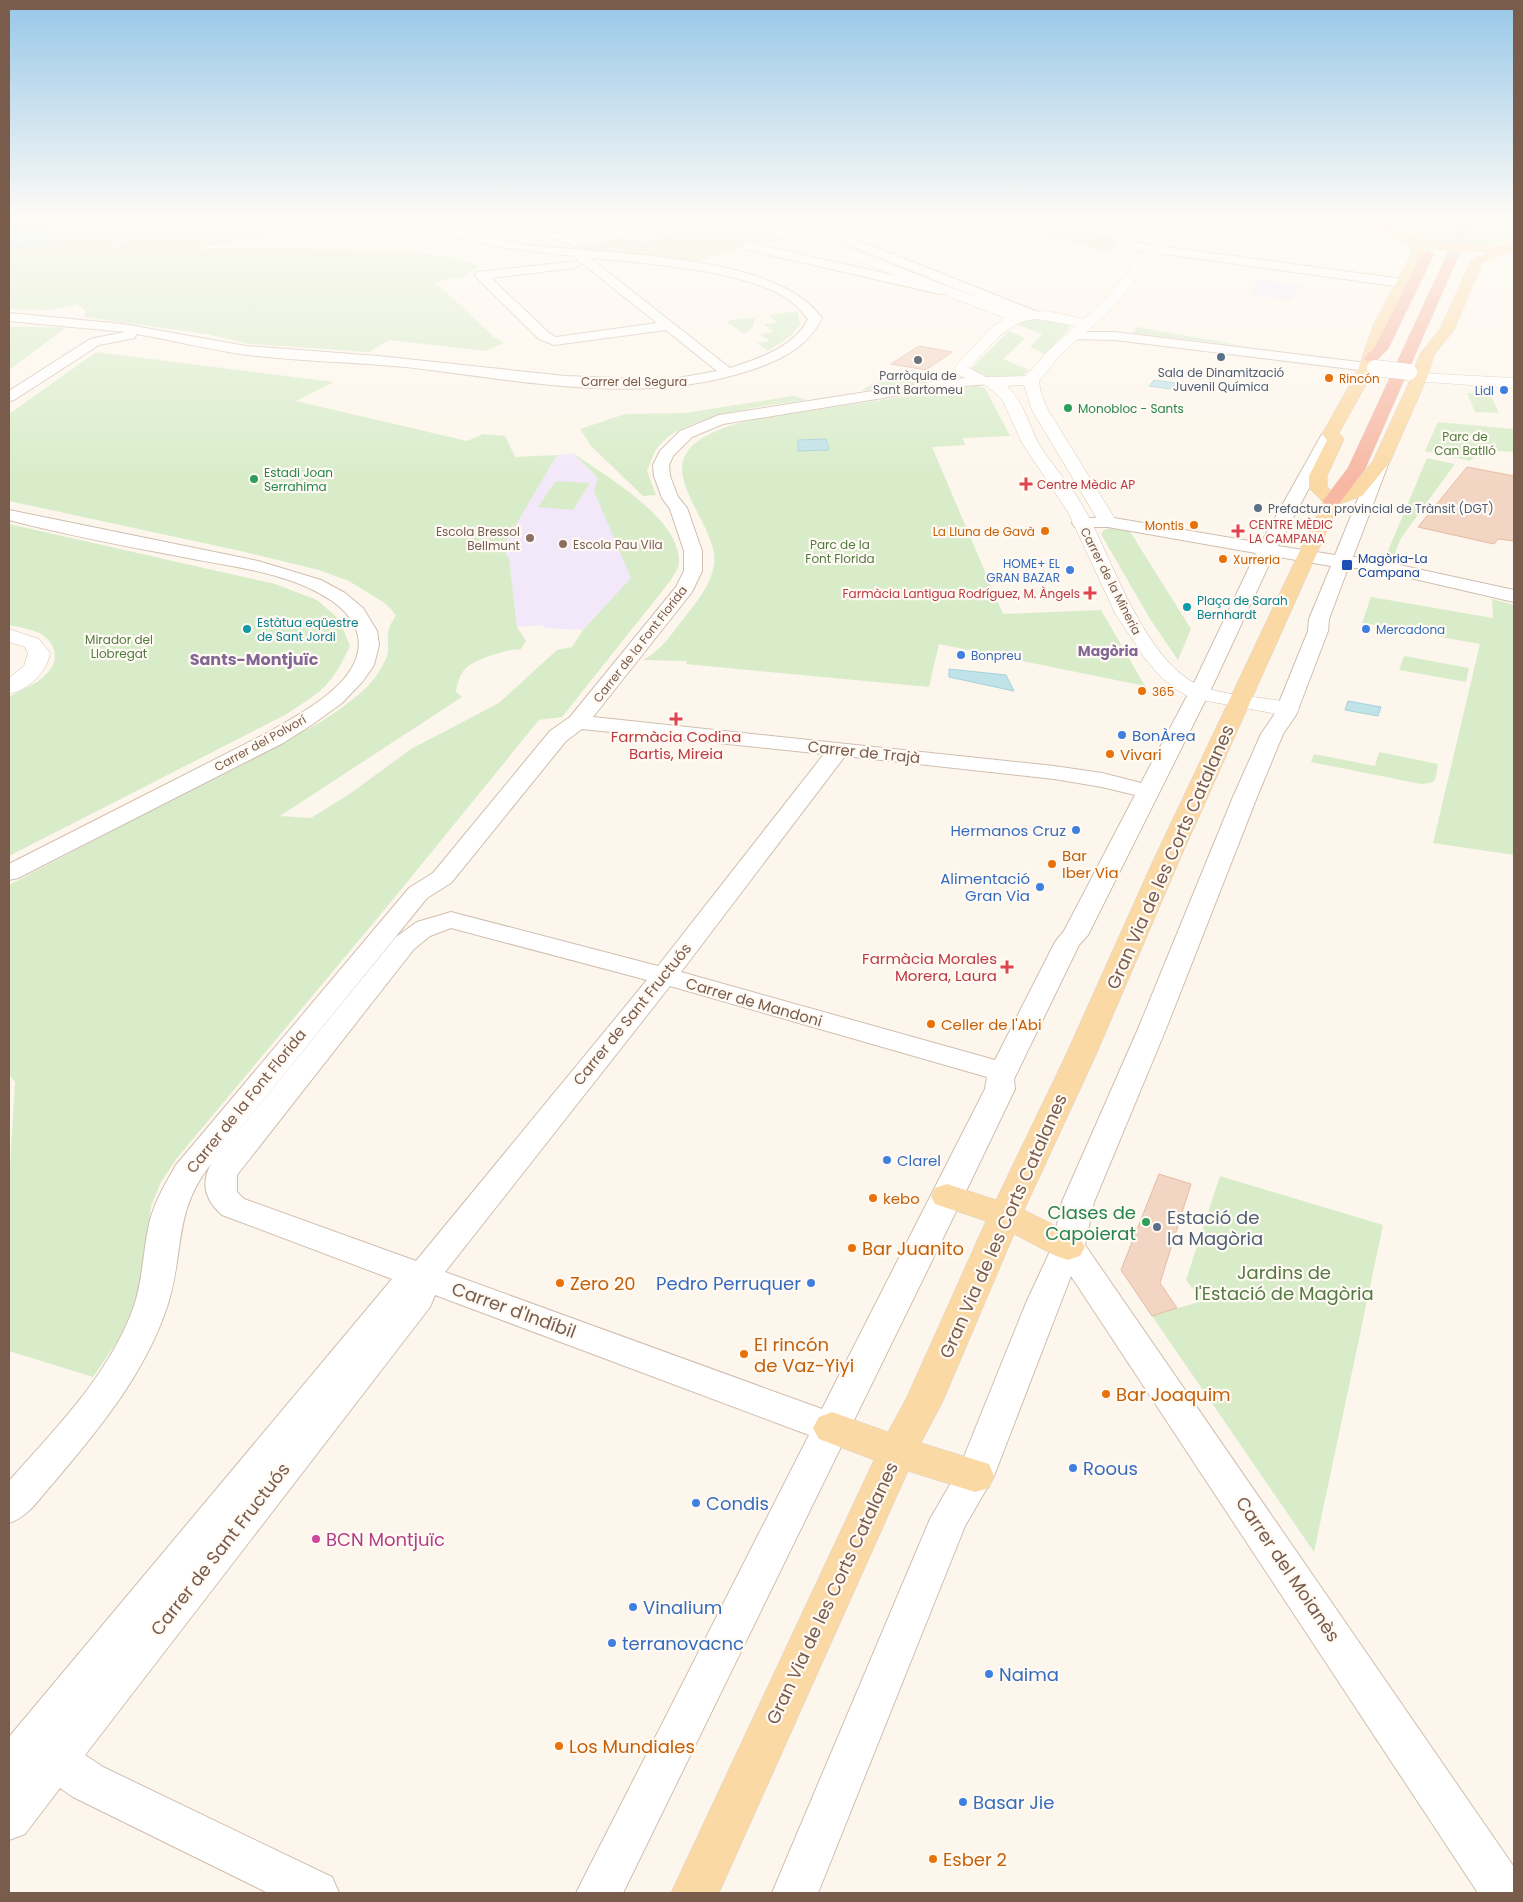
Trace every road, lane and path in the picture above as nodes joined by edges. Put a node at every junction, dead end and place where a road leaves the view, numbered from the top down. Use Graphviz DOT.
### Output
graph roads {
  1 [pos="513,306"];
  2 [pos="643,306"];
  3 [pos="804,306"];
  4 [pos="986,306"];
  5 [pos="1010,306"];
  6 [pos="1106,306"];
  7 [pos="1390,306"];
  8 [pos="1413,306"];
  9 [pos="1416,306"];
  10 [pos="1427,306"];
  11 [pos="1435,306"];
  12 [pos="1458,306"];
  13 [pos="1081,307"];
  14 [pos="1033,315"];
  15 [pos="1056,316"];
  16 [pos="9,317"];
  17 [pos="1018,318"];
  18 [pos="103,326"];
  19 [pos="668,326"];
  20 [pos="1081,329"];
  21 [pos="148,333"];
  22 [pos="96,342"];
  23 [pos="1427,354"];
  24 [pos="1373,369"];
  25 [pos="728,373"];
  26 [pos="1416,374"];
  27 [pos="959,378"];
  28 [pos="1514,378"];
  29 [pos="1030,380"];
  30 [pos="987,381"];
  31 [pos="1514,383"];
  32 [pos="9,397"];
  33 [pos="1330,434"];
  34 [pos="1352,436"];
  35 [pos="1381,462"];
  36 [pos="1332,501"];
  37 [pos="9,515"];
  38 [pos="1108,522"];
  39 [pos="1082,523"];
  40 [pos="1267,550"];
  41 [pos="1306,556"];
  42 [pos="1342,562"];
  43 [pos="1514,596"];
  44 [pos="9,635"];
  45 [pos="9,687"];
  46 [pos="1199,693"];
  47 [pos="1240,701"];
  48 [pos="1288,709"];
  49 [pos="578,722"];
  50 [pos="839,749"];
  51 [pos="1148,792"];
  52 [pos="9,873"];
  53 [pos="442,878"];
  54 [pos="451,920"];
  55 [pos="664,976"];
  56 [pos="1003,1072"];
  57 [pos="222,1172"];
  58 [pos="946,1196"];
  59 [pos="1005,1215"];
  60 [pos="1068,1247"];
  61 [pos="422,1277"];
  62 [pos="832,1428"];
  63 [pos="897,1452"];
  64 [pos="974,1476"];
  65 [pos="9,1507"];
  66 [pos="55,1759"];
  67 [pos="9,1770"];
  68 [pos="9,1818"];
  69 [pos="316,1893"];
  70 [pos="599,1893"];
  71 [pos="695,1893"];
  72 [pos="795,1893"];
  73 [pos="1505,1893"];
  1 -- 19 [label="street"];
  2 -- 19 [label="street"];
  3 -- 25 [label="street, Carrer del Segura"];
  4 -- 17 [label="street"];
  5 -- 14 [label="street"];
  6 -- 20 [label="street"];
  7 -- 24 [label="main road"];
  8 -- 24 [label="highway"];
  9 -- 24 [label="highway"];
  10 -- 36 [label="highway, Gran Via de les Corts Catalanes"];
  11 -- 23 [label="highway"];
  12 -- 23 [label="main road"];
  13 -- 15 [label="street"];
  14 -- 15 [label="street"];
  14 -- 17 [label="street"];
  15 -- 20 [label="street"];
  16 -- 18 [label="street, Carrer del Segura"];
  17 -- 27 [label="street"];
  18 -- 21 [label="street, Carrer del Segura"];
  18 -- 22 [label="street"];
  19 -- 25 [label="street"];
  20 -- 24 [label="street"];
  20 -- 29 [label="street"];
  21 -- 22 [label="street"];
  21 -- 25 [label="street, Carrer del Segura"];
  22 -- 32 [label="street"];
  23 -- 26 [label="main road"];
  24 -- 26 [label="street, bridge"];
  24 -- 33 [label="main road"];
  26 -- 28 [label="street"];
  26 -- 31 [label="street"];
  26 -- 35 [label="main road"];
  27 -- 30 [label="street"];
  27 -- 49 [label="street, Carrer de la Font Florida"];
  29 -- 30 [label="street"];
  29 -- 38 [label="street, Carrer de la Mineria"];
  30 -- 39 [label="street, Carrer de la Mineria"];
  33 -- 36 [label="main road"];
  33 -- 40 [label="street"];
  34 -- 36 [label="highway, Gran Via de les Corts Catalanes"];
  35 -- 36 [label="main road"];
  35 -- 42 [label="street"];
  36 -- 41 [label="main road, Gran Via de les Corts Catalanes"];
  37 -- 52 [label="street, Carrer del Polvorí"];
  38 -- 39 [label="street"];
  38 -- 40 [label="street"];
  39 -- 46 [label="street, Carrer de la Mineria"];
  40 -- 41 [label="street"];
  40 -- 46 [label="street"];
  41 -- 42 [label="street"];
  41 -- 47 [label="main road, Gran Via de les Corts Catalanes"];
  42 -- 43 [label="street"];
  42 -- 48 [label="street"];
  44 -- 45 [label="street"];
  46 -- 47 [label="street, Carrer de la Mineria"];
  46 -- 51 [label="street"];
  47 -- 48 [label="street, Carrer de la Mineria"];
  47 -- 59 [label="main road, Gran Via de les Corts Catalanes"];
  48 -- 60 [label="street"];
  49 -- 50 [label="street, Carrer de Trajà"];
  49 -- 53 [label="street, Carrer de la Font Florida"];
  50 -- 51 [label="street, Carrer de Trajà"];
  50 -- 55 [label="street, Carrer de Sant Fructuós"];
  51 -- 56 [label="street"];
  53 -- 54 [label="street"];
  53 -- 65 [label="street, Carrer de la Font Florida"];
  54 -- 55 [label="street, Carrer de Mandoni"];
  54 -- 57 [label="street, Carrer de la Font Florida"];
  55 -- 56 [label="street, Carrer de Mandoni"];
  55 -- 61 [label="street, Carrer de Sant Fructuós"];
  56 -- 58 [label="street"];
  57 -- 61 [label="street, Carrer d'Indíbil"];
  58 -- 59 [label="main road"];
  58 -- 62 [label="street"];
  59 -- 60 [label="main road"];
  59 -- 63 [label="main road, Gran Via de les Corts Catalanes"];
  60 -- 64 [label="street"];
  60 -- 73 [label="street, Carrer del Moianès"];
  61 -- 62 [label="street, Carrer d'Indíbil"];
  61 -- 66 [label="street, Carrer de Sant Fructuós"];
  61 -- 67 [label="street, Carrer de Sant Fructuós"];
  62 -- 63 [label="main road"];
  62 -- 70 [label="street"];
  63 -- 64 [label="main road"];
  63 -- 71 [label="main road, Gran Via de les Corts Catalanes"];
  64 -- 72 [label="street"];
  66 -- 68 [label="street, Carrer de Sant Fructuós"];
  66 -- 69 [label="street"];
}
